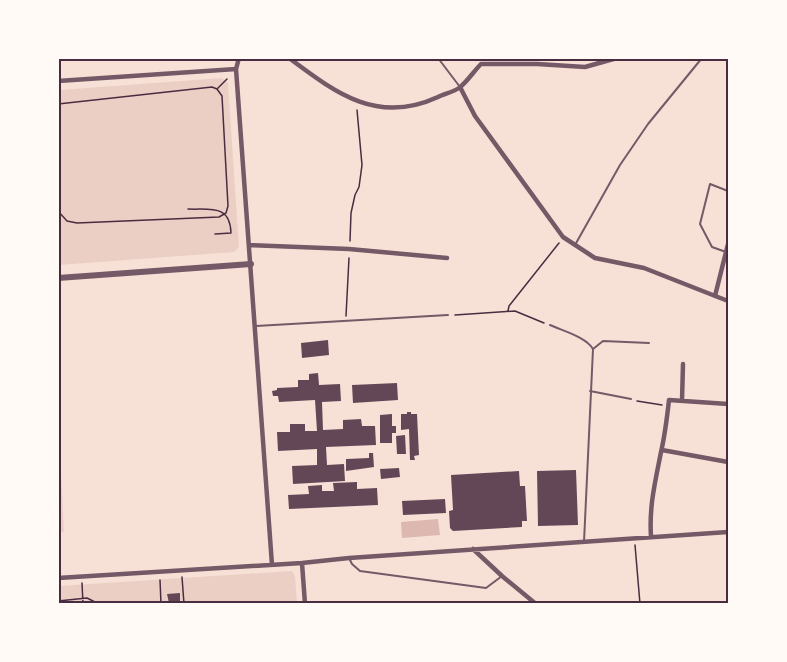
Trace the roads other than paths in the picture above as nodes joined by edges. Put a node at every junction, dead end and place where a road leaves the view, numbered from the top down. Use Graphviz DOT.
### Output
graph roads {
  1 [pos="239,58"];
  2 [pos="289,58"];
  3 [pos="438,58"];
  4 [pos="617,58"];
  5 [pos="702,58"];
  6 [pos="482,61"];
  7 [pos="236,69"];
  8 [pos="58,81"];
  9 [pos="460,87"];
  10 [pos="729,190"];
  11 [pos="575,244"];
  12 [pos="729,244"];
  13 [pos="250,245"];
  14 [pos="726,252"];
  15 [pos="447,258"];
  16 [pos="250,264"];
  17 [pos="58,278"];
  18 [pos="715,296"];
  19 [pos="729,301"];
  20 [pos="448,315"];
  21 [pos="256,326"];
  22 [pos="550,326"];
  23 [pos="650,343"];
  24 [pos="593,350"];
  25 [pos="683,364"];
  26 [pos="590,391"];
  27 [pos="631,399"];
  28 [pos="682,401"];
  29 [pos="729,404"];
  30 [pos="662,450"];
  31 [pos="729,462"];
  32 [pos="729,532"];
  33 [pos="651,537"];
  34 [pos="584,542"];
  35 [pos="473,549"];
  36 [pos="349,558"];
  37 [pos="302,563"];
  38 [pos="272,565"];
  39 [pos="502,576"];
  40 [pos="58,578"];
  41 [pos="305,603"];
  42 [pos="536,603"];
  1 -- 7 [label="street"];
  2 -- 9 [label="street"];
  3 -- 9 [label="lane"];
  4 -- 6 [label="street"];
  5 -- 11 [label="lane"];
  6 -- 9 [label="street"];
  7 -- 8 [label="street"];
  7 -- 13 [label="street"];
  9 -- 11 [label="street"];
  10 -- 14 [label="lane"];
  11 -- 18 [label="street"];
  12 -- 14 [label="street"];
  13 -- 15 [label="street"];
  13 -- 16 [label="street"];
  14 -- 18 [label="street"];
  16 -- 17 [label="street"];
  16 -- 21 [label="street"];
  18 -- 19 [label="street"];
  20 -- 21 [label="lane"];
  21 -- 38 [label="street"];
  22 -- 24 [label="lane"];
  23 -- 24 [label="lane"];
  24 -- 26 [label="lane"];
  25 -- 28 [label="street"];
  26 -- 27 [label="lane"];
  26 -- 34 [label="lane"];
  28 -- 29 [label="street"];
  28 -- 30 [label="street"];
  30 -- 31 [label="street"];
  30 -- 33 [label="street"];
  32 -- 33 [label="street"];
  33 -- 34 [label="street"];
  34 -- 35 [label="street"];
  35 -- 36 [label="street"];
  35 -- 39 [label="street"];
  36 -- 37 [label="street"];
  36 -- 39 [label="lane"];
  37 -- 38 [label="street"];
  37 -- 41 [label="street"];
  38 -- 40 [label="street"];
  39 -- 42 [label="street"];
}
